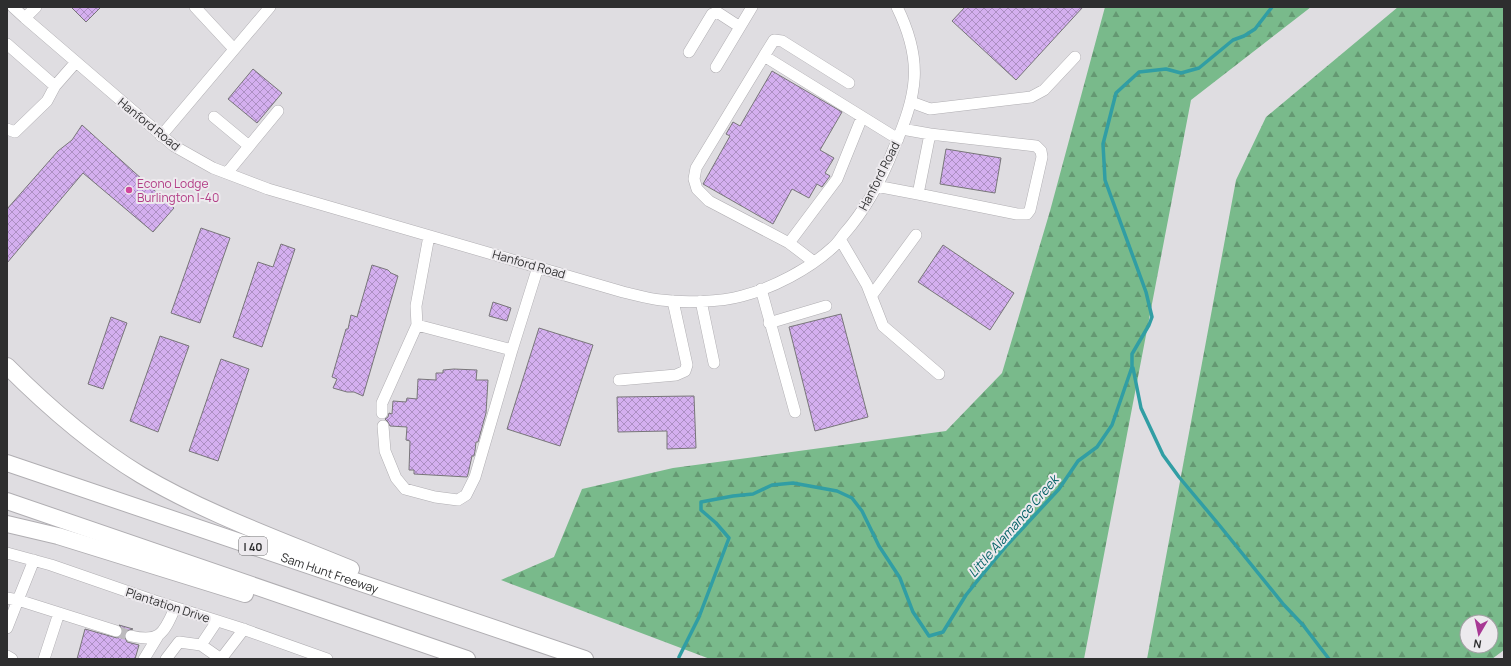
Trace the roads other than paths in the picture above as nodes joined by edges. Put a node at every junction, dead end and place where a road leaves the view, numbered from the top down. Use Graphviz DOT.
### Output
graph roads {
  1 [pos="13,7"];
  2 [pos="36,7"];
  3 [pos="195,7"];
  4 [pos="270,7"];
  5 [pos="752,7"];
  6 [pos="901,9"];
  7 [pos="25,18"];
  8 [pos="740,26"];
  9 [pos="7,44"];
  10 [pos="234,49"];
  11 [pos="689,52"];
  12 [pos="764,56"];
  13 [pos="1075,57"];
  14 [pos="76,62"];
  15 [pos="716,67"];
  16 [pos="849,83"];
  17 [pos="55,86"];
  18 [pos="911,102"];
  19 [pos="278,111"];
  20 [pos="214,117"];
  21 [pos="862,117"];
  22 [pos="7,129"];
  23 [pos="900,134"];
  24 [pos="930,134"];
  25 [pos="161,136"];
  26 [pos="249,146"];
  27 [pos="226,172"];
  28 [pos="876,186"];
  29 [pos="918,194"];
  30 [pos="916,235"];
  31 [pos="429,236"];
  32 [pos="840,239"];
  33 [pos="789,243"];
  34 [pos="814,262"];
  35 [pos="538,267"];
  36 [pos="761,289"];
  37 [pos="872,295"];
  38 [pos="673,301"];
  39 [pos="701,301"];
  40 [pos="826,306"];
  41 [pos="769,323"];
  42 [pos="416,325"];
  43 [pos="512,350"];
  44 [pos="714,363"];
  45 [pos="7,366"];
  46 [pos="940,374"];
  47 [pos="620,380"];
  48 [pos="795,412"];
  49 [pos="382,413"];
  50 [pos="383,426"];
  51 [pos="7,463"];
  52 [pos="7,501"];
  53 [pos="7,524"];
  54 [pos="7,553"];
  55 [pos="34,560"];
  56 [pos="13,599"];
  57 [pos="175,608"];
  58 [pos="63,614"];
  59 [pos="217,621"];
  60 [pos="7,628"];
  61 [pos="244,629"];
  62 [pos="499,629"];
  63 [pos="116,631"];
  64 [pos="131,636"];
  65 [pos="158,636"];
  66 [pos="201,645"];
  67 [pos="7,656"];
  68 [pos="12,659"];
  69 [pos="44,659"];
  70 [pos="144,659"];
  71 [pos="166,659"];
  72 [pos="221,659"];
  73 [pos="327,659"];
  74 [pos="455,659"];
  75 [pos="467,659"];
  76 [pos="585,659"];
  1 -- 7 [label="street, Hanford Road"];
  2 -- 7 [label="street"];
  3 -- 10 [label="street"];
  4 -- 10 [label="street"];
  5 -- 8 [label="street"];
  6 -- 18 [label="street, Hanford Road"];
  7 -- 14 [label="street, Hanford Road"];
  8 -- 11 [label="street"];
  8 -- 15 [label="street"];
  9 -- 17 [label="street"];
  10 -- 25 [label="street"];
  12 -- 16 [label="street"];
  12 -- 21 [label="street"];
  12 -- 33 [label="street"];
  13 -- 18 [label="street"];
  14 -- 17 [label="street"];
  14 -- 25 [label="street, Hanford Road"];
  17 -- 22 [label="street"];
  18 -- 23 [label="street, Hanford Road"];
  19 -- 26 [label="street"];
  20 -- 26 [label="street"];
  21 -- 23 [label="street"];
  21 -- 33 [label="street"];
  23 -- 24 [label="street"];
  23 -- 28 [label="street, Hanford Road"];
  24 -- 29 [label="street"];
  24 -- 29 [label="street"];
  25 -- 27 [label="street, Hanford Road"];
  26 -- 27 [label="street"];
  27 -- 31 [label="street, Hanford Road"];
  28 -- 29 [label="street"];
  28 -- 32 [label="street, Hanford Road"];
  30 -- 37 [label="street"];
  31 -- 35 [label="street, Hanford Road"];
  31 -- 42 [label="street"];
  32 -- 34 [label="street, Hanford Road"];
  32 -- 37 [label="street"];
  33 -- 34 [label="street"];
  34 -- 36 [label="street, Hanford Road"];
  35 -- 38 [label="street, Hanford Road"];
  35 -- 43 [label="street"];
  36 -- 39 [label="street, Hanford Road"];
  36 -- 41 [label="street"];
  37 -- 46 [label="street"];
  38 -- 39 [label="street, Hanford Road"];
  38 -- 47 [label="street"];
  39 -- 44 [label="street"];
  40 -- 41 [label="street"];
  41 -- 48 [label="street"];
  42 -- 43 [label="street"];
  42 -- 49 [label="street"];
  43 -- 50 [label="street"];
  45 -- 62 [label="highway"];
  51 -- 62 [label="highway, Sam Hunt Freeway / I 40"];
  52 -- 75 [label="highway"];
  53 -- 74 [label="highway"];
  54 -- 55 [label="street, Plantation Drive"];
  55 -- 56 [label="street"];
  55 -- 57 [label="street, Plantation Drive"];
  56 -- 58 [label="street"];
  56 -- 60 [label="street"];
  57 -- 59 [label="street, Plantation Drive"];
  57 -- 65 [label="street"];
  58 -- 63 [label="street"];
  58 -- 69 [label="street"];
  59 -- 61 [label="street, Plantation Drive"];
  59 -- 66 [label="street"];
  61 -- 72 [label="street"];
  61 -- 73 [label="street, Plantation Drive"];
  62 -- 76 [label="highway, Sam Hunt Freeway / I 40"];
  64 -- 65 [label="street"];
  65 -- 70 [label="street"];
  66 -- 71 [label="street"];
  66 -- 72 [label="street"];
  67 -- 68 [label="street"];
}
